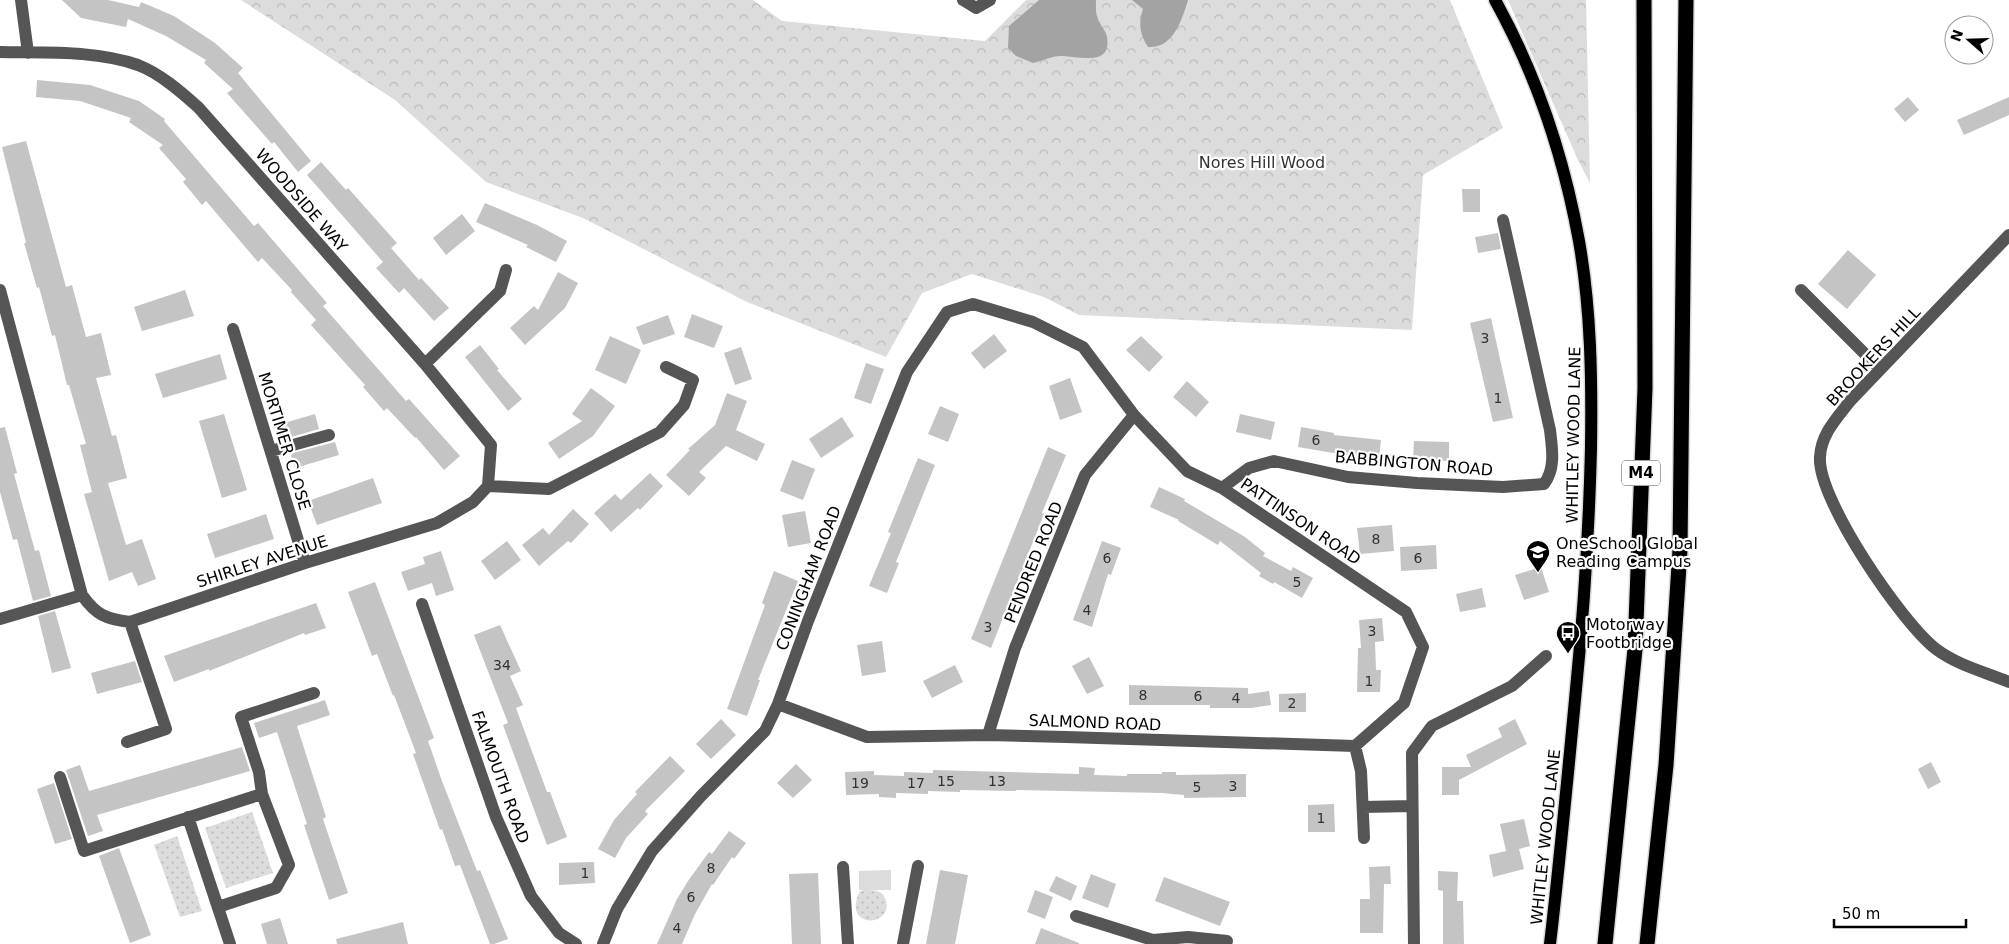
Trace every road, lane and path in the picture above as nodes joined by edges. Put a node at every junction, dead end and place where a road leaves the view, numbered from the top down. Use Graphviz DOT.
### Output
graph roads {
  1 [pos="21,0"];
  2 [pos="963,0"];
  3 [pos="990,0"];
  4 [pos="1495,0"];
  5 [pos="1644,0"];
  6 [pos="1686,0"];
  7 [pos="0,52"];
  8 [pos="28,53"];
  9 [pos="1504,220"];
  10 [pos="2009,235"];
  11 [pos="506,270"];
  12 [pos="0,290"];
  13 [pos="1801,290"];
  14 [pos="233,329"];
  15 [pos="1068,339"];
  16 [pos="13,340"];
  17 [pos="0,344"];
  18 [pos="425,364"];
  19 [pos="666,367"];
  20 [pos="1880,369"];
  21 [pos="1134,414"];
  22 [pos="329,435"];
  23 [pos="271,451"];
  24 [pos="488,486"];
  25 [pos="1222,488"];
  26 [pos="305,563"];
  27 [pos="82,595"];
  28 [pos="422,604"];
  29 [pos="0,619"];
  30 [pos="130,622"];
  31 [pos="1546,656"];
  32 [pos="2009,682"];
  33 [pos="314,693"];
  34 [pos="778,704"];
  35 [pos="988,736"];
  36 [pos="127,742"];
  37 [pos="1355,746"];
  38 [pos="60,777"];
  39 [pos="262,794"];
  40 [pos="1412,806"];
  41 [pos="1363,807"];
  42 [pos="188,817"];
  43 [pos="1364,838"];
  44 [pos="918,866"];
  45 [pos="843,867"];
  46 [pos="218,907"];
  47 [pos="1076,916"];
  48 [pos="1227,941"];
  49 [pos="1153,942"];
  50 [pos="230,944"];
  51 [pos="576,944"];
  52 [pos="604,944"];
  53 [pos="848,944"];
  54 [pos="902,944"];
  55 [pos="1414,944"];
  56 [pos="1550,944"];
  57 [pos="1604,944"];
  58 [pos="1646,944"];
  1 -- 8 [label="street"];
  2 -- 3 [label="street"];
  4 -- 56 [label="main road, WHITLEY WOOD LANE"];
  5 -- 57 [label="highway, M4"];
  6 -- 58 [label="highway, M4"];
  7 -- 8 [label="street, WOODSIDE WAY"];
  8 -- 18 [label="street, WOODSIDE WAY"];
  9 -- 25 [label="street, BABBINGTON ROAD"];
  10 -- 20 [label="street, BROOKERS HILL"];
  11 -- 18 [label="street"];
  12 -- 16 [label="street"];
  13 -- 20 [label="street"];
  14 -- 23 [label="street, MORTIMER CLOSE"];
  15 -- 21 [label="street, PATTINSON ROAD"];
  15 -- 34 [label="street, CONINGHAM ROAD"];
  16 -- 17 [label="street"];
  16 -- 27 [label="street"];
  18 -- 24 [label="street, WOODSIDE WAY"];
  19 -- 24 [label="street"];
  20 -- 32 [label="street, BROOKERS HILL"];
  21 -- 25 [label="street, PATTINSON ROAD"];
  21 -- 35 [label="street, PENDRED ROAD"];
  22 -- 23 [label="street"];
  23 -- 26 [label="street, MORTIMER CLOSE"];
  24 -- 26 [label="street, SHIRLEY AVENUE"];
  25 -- 37 [label="street, PATTINSON ROAD"];
  26 -- 30 [label="street, SHIRLEY AVENUE"];
  27 -- 29 [label="street"];
  27 -- 30 [label="street"];
  28 -- 51 [label="street, FALMOUTH ROAD"];
  30 -- 36 [label="street"];
  31 -- 40 [label="street"];
  33 -- 39 [label="street"];
  34 -- 35 [label="street, SALMOND ROAD"];
  34 -- 52 [label="street, CONINGHAM ROAD"];
  35 -- 37 [label="street, SALMOND ROAD"];
  37 -- 41 [label="street"];
  38 -- 42 [label="street"];
  39 -- 42 [label="street"];
  39 -- 46 [label="street"];
  40 -- 41 [label="street"];
  40 -- 55 [label="street"];
  41 -- 43 [label="street"];
  42 -- 46 [label="street"];
  44 -- 54 [label="street"];
  45 -- 53 [label="street"];
  46 -- 50 [label="street"];
  47 -- 49 [label="street"];
  48 -- 49 [label="street"];
}
